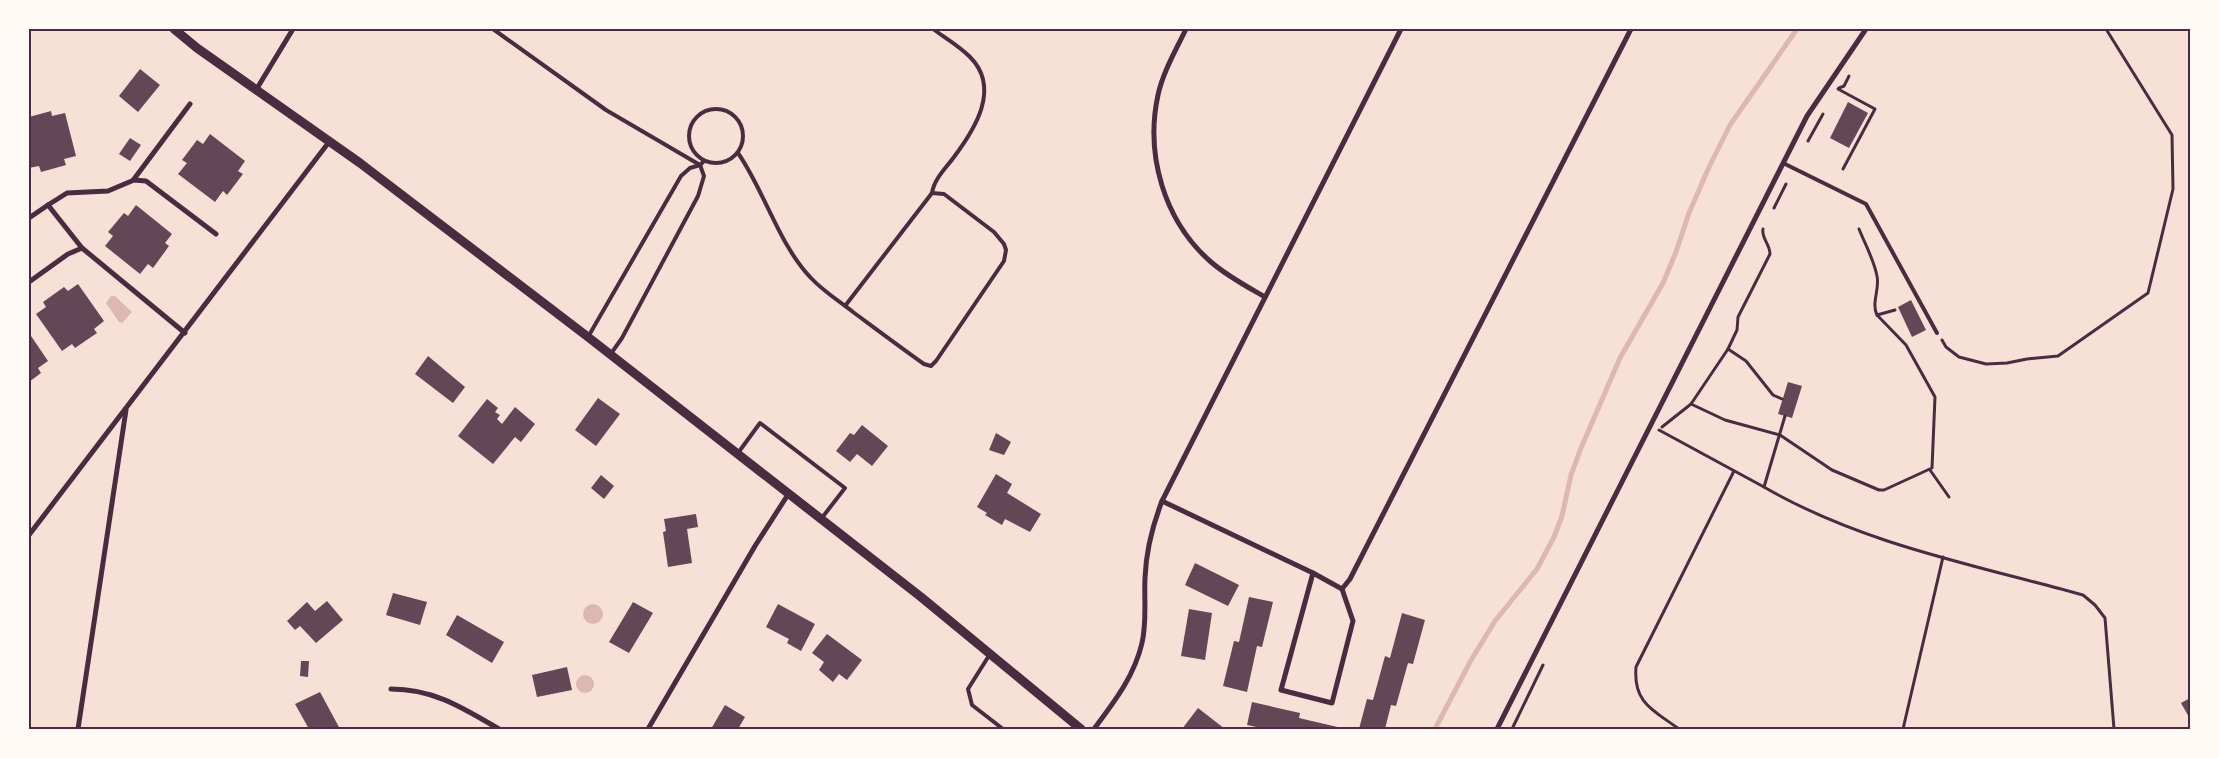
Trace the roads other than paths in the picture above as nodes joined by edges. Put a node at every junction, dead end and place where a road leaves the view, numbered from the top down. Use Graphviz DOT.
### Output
graph roads {
  1 [pos="174,29"];
  2 [pos="294,29"];
  3 [pos="493,29"];
  4 [pos="933,29"];
  5 [pos="1186,29"];
  6 [pos="1401,29"];
  7 [pos="1632,29"];
  8 [pos="1866,29"];
  9 [pos="256,90"];
  10 [pos="190,104"];
  11 [pos="329,142"];
  12 [pos="738,153"];
  13 [pos="702,163"];
  14 [pos="1783,163"];
  15 [pos="134,180"];
  16 [pos="932,193"];
  17 [pos="48,205"];
  18 [pos="29,218"];
  19 [pos="216,234"];
  20 [pos="82,248"];
  21 [pos="29,282"];
  22 [pos="1265,297"];
  23 [pos="845,306"];
  24 [pos="185,333"];
  25 [pos="1937,333"];
  26 [pos="588,338"];
  27 [pos="610,355"];
  28 [pos="126,409"];
  29 [pos="738,454"];
  30 [pos="789,493"];
  31 [pos="1162,501"];
  32 [pos="821,519"];
  33 [pos="29,536"];
  34 [pos="1313,573"];
  35 [pos="1342,590"];
  36 [pos="990,654"];
  37 [pos="391,690"];
  38 [pos="78,729"];
  39 [pos="499,729"];
  40 [pos="648,729"];
  41 [pos="1003,729"];
  42 [pos="1081,729"];
  43 [pos="1094,729"];
  44 [pos="1497,729"];
  1 -- 9 [label="street"];
  2 -- 9 [label="street"];
  3 -- 13 [label="lane"];
  4 -- 16 [label="lane"];
  5 -- 22 [label="street"];
  6 -- 22 [label="street"];
  7 -- 35 [label="street"];
  8 -- 14 [label="street"];
  9 -- 11 [label="street"];
  10 -- 15 [label="street"];
  11 -- 24 [label="street"];
  11 -- 26 [label="street"];
  12 -- 13 [label="lane"];
  12 -- 13 [label="lane"];
  12 -- 23 [label="lane"];
  13 -- 26 [label="lane"];
  13 -- 27 [label="lane"];
  14 -- 25 [label="lane"];
  14 -- 44 [label="street"];
  15 -- 17 [label="street"];
  15 -- 19 [label="street"];
  16 -- 23 [label="lane"];
  16 -- 23 [label="lane"];
  17 -- 18 [label="street"];
  17 -- 20 [label="street"];
  20 -- 21 [label="street"];
  20 -- 24 [label="street"];
  22 -- 31 [label="street"];
  24 -- 28 [label="street"];
  26 -- 27 [label="street"];
  27 -- 29 [label="street"];
  28 -- 33 [label="street"];
  28 -- 38 [label="street"];
  29 -- 30 [label="street"];
  29 -- 32 [label="lane"];
  30 -- 32 [label="street"];
  30 -- 40 [label="street"];
  31 -- 34 [label="street"];
  31 -- 43 [label="street"];
  32 -- 36 [label="street"];
  34 -- 35 [label="street"];
  34 -- 35 [label="street"];
  36 -- 41 [label="lane"];
  36 -- 42 [label="street"];
  37 -- 39 [label="street"];
}
